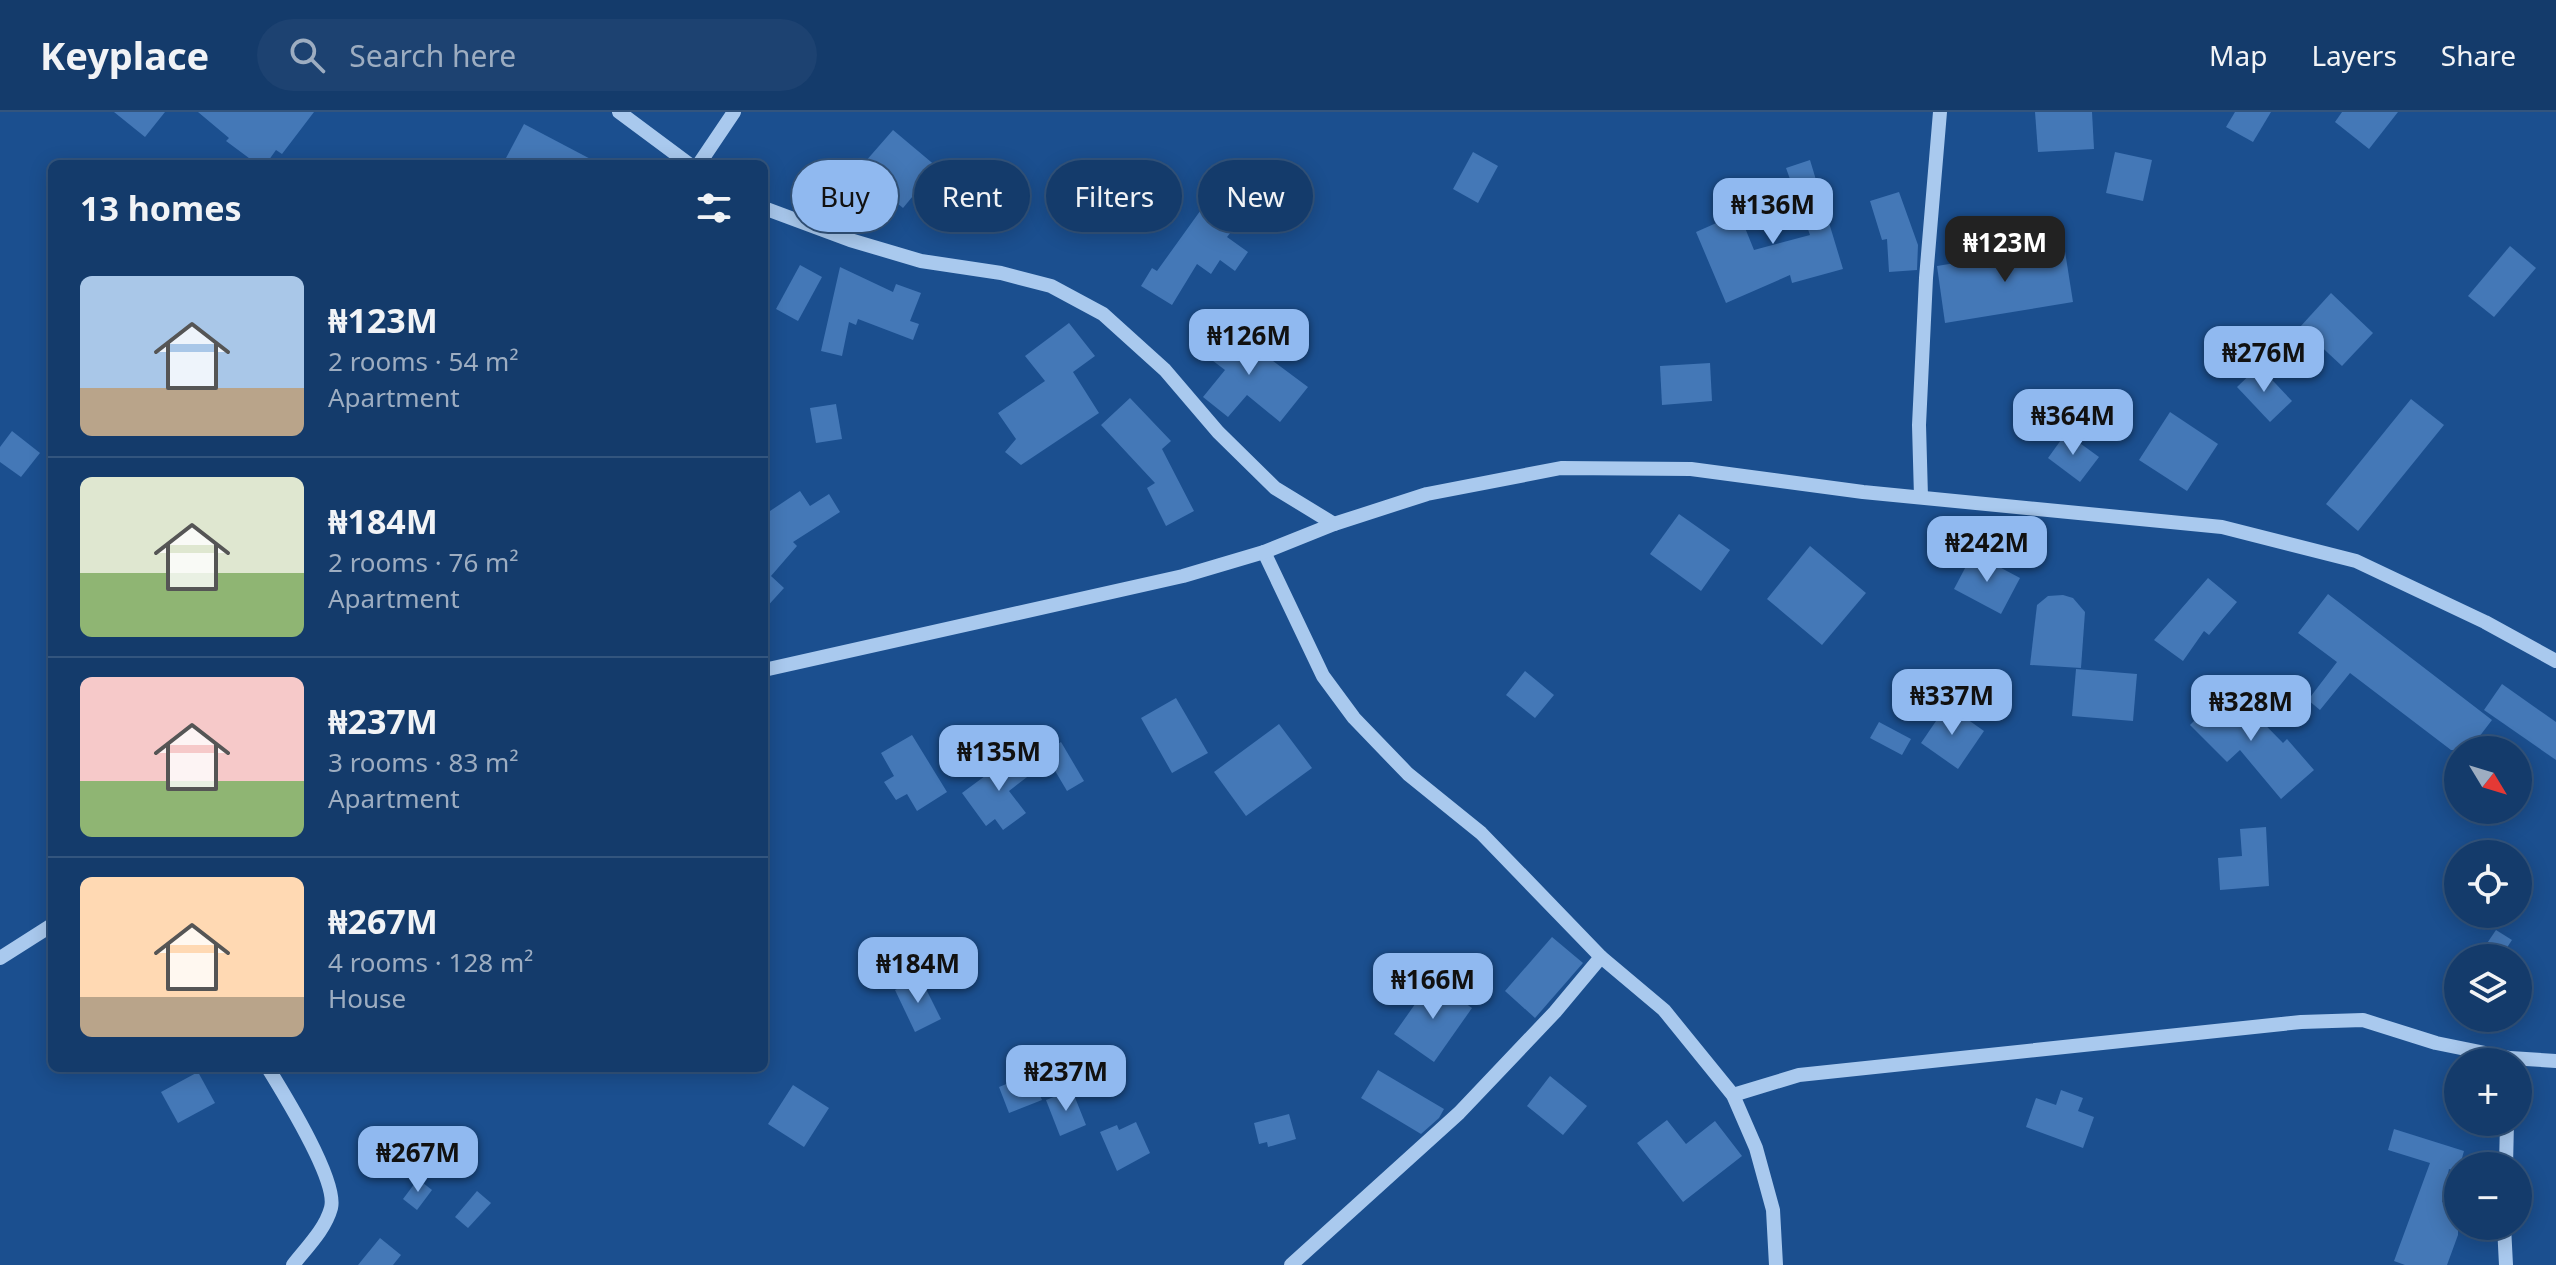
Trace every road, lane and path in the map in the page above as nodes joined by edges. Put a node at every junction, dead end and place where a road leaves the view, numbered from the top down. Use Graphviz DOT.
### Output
graph roads {
  1 [pos="619,112"];
  2 [pos="734,112"];
  3 [pos="1940,112"];
  4 [pos="684,160"];
  5 [pos="702,160"];
  6 [pos="768,209"];
  7 [pos="1921,497"];
  8 [pos="1334,524"];
  9 [pos="1264,552"];
  10 [pos="2556,661"];
  11 [pos="768,669"];
  12 [pos="48,928"];
  13 [pos="1601,957"];
  14 [pos="0,958"];
  15 [pos="2458,1048"];
  16 [pos="2532,1060"];
  17 [pos="2556,1061"];
  18 [pos="270,1072"];
  19 [pos="1733,1095"];
  20 [pos="2505,1240"];
  21 [pos="293,1265"];
  22 [pos="1291,1265"];
  23 [pos="1776,1265"];
  24 [pos="2506,1265"];
  1 -- 4 [label="street"];
  2 -- 5 [label="street"];
  3 -- 7 [label="street"];
  6 -- 8 [label="street"];
  7 -- 8 [label="street"];
  7 -- 10 [label="street"];
  8 -- 9 [label="street"];
  9 -- 11 [label="street"];
  9 -- 13 [label="street"];
  12 -- 14 [label="street"];
  13 -- 19 [label="street"];
  13 -- 22 [label="street"];
  15 -- 19 [label="street"];
  16 -- 17 [label="street"];
  18 -- 21 [label="street"];
  19 -- 23 [label="street"];
  20 -- 24 [label="street"];
}
